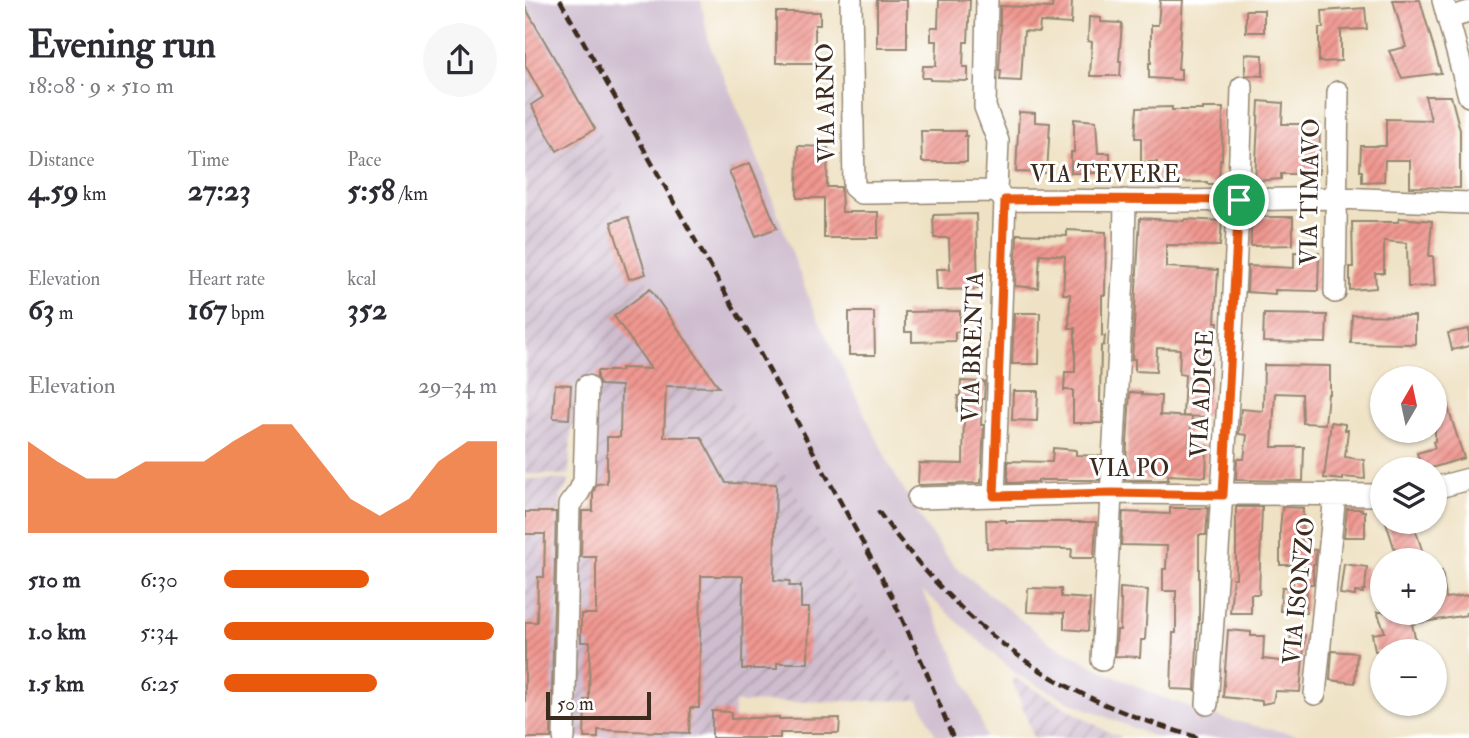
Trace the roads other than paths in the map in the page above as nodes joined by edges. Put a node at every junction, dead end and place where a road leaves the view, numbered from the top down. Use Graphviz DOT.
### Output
graph roads {
  1 [pos="851,0"];
  2 [pos="987,0"];
  3 [pos="1446,9"];
  4 [pos="1469,12"];
  5 [pos="1242,88"];
  6 [pos="1338,92"];
  7 [pos="1469,96"];
  8 [pos="1001,196"];
  9 [pos="1337,198"];
  10 [pos="1125,200"];
  11 [pos="1239,200"];
  12 [pos="1469,203"];
  13 [pos="1335,292"];
  14 [pos="587,386"];
  15 [pos="1469,479"];
  16 [pos="1447,485"];
  17 [pos="1112,493"];
  18 [pos="1335,494"];
  19 [pos="1223,495"];
  20 [pos="1370,495"];
  21 [pos="994,496"];
  22 [pos="918,498"];
  23 [pos="1102,660"];
  24 [pos="1315,694"];
  25 [pos="1207,704"];
  26 [pos="564,738"];
  1 -- 8 [label="street, VIA ARNO"];
  2 -- 8 [label="street, VIA BRENTA"];
  3 -- 4 [label="street"];
  3 -- 7 [label="street"];
  5 -- 11 [label="street, VIA ADIGE"];
  6 -- 9 [label="street, VIA TIMAVO"];
  8 -- 10 [label="street, VIA TEVERE"];
  8 -- 21 [label="street, VIA BRENTA"];
  9 -- 11 [label="street, VIA TEVERE"];
  9 -- 12 [label="street, VIA TEVERE"];
  9 -- 13 [label="street, VIA TIMAVO"];
  10 -- 11 [label="street, VIA TEVERE"];
  10 -- 17 [label="street"];
  11 -- 19 [label="street, VIA ADIGE"];
  14 -- 26 [label="street"];
  15 -- 16 [label="street"];
  17 -- 19 [label="street, VIA PO"];
  17 -- 21 [label="street, VIA PO"];
  17 -- 23 [label="street"];
  18 -- 19 [label="street, VIA PO"];
  18 -- 20 [label="street, VIA PO"];
  18 -- 24 [label="street, VIA ISONZO"];
  19 -- 25 [label="street, VIA ADIGE"];
  21 -- 22 [label="street, VIA PO"];
}
